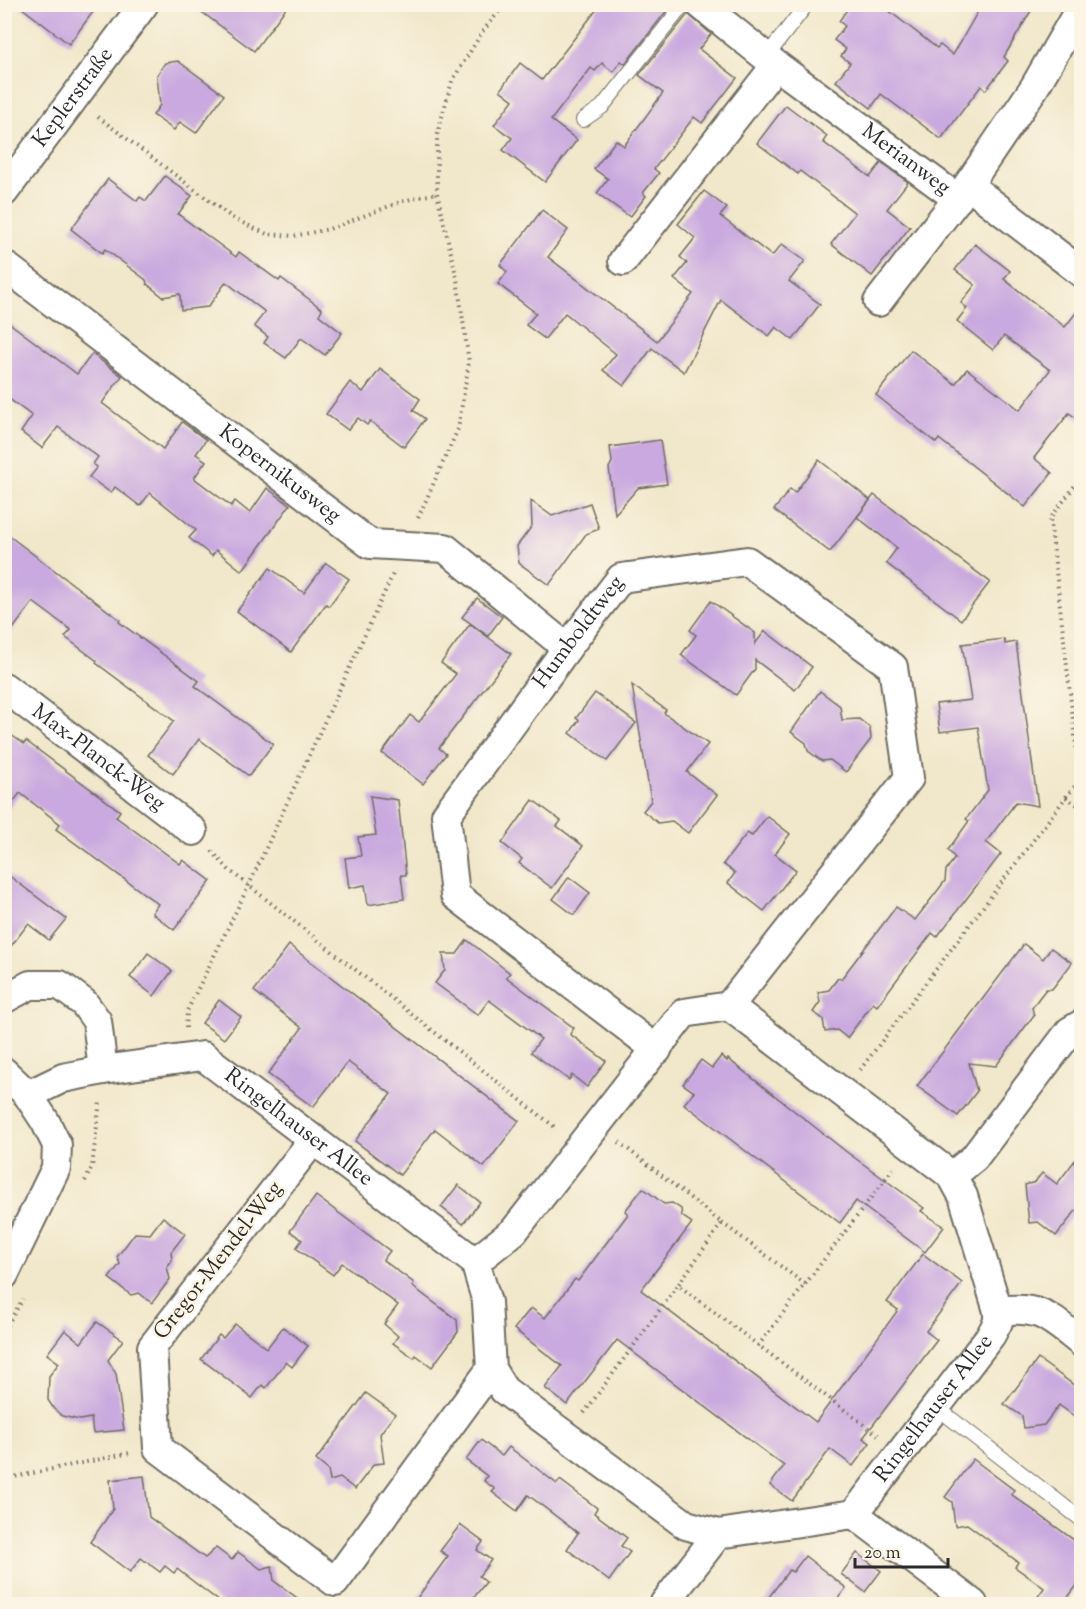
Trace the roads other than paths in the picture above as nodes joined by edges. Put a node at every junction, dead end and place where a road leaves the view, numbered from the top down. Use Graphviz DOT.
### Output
graph roads {
  1 [pos="144,4"];
  2 [pos="684,4"];
  3 [pos="700,4"];
  4 [pos="807,4"];
  5 [pos="1082,5"];
  6 [pos="771,61"];
  7 [pos="583,120"];
  8 [pos="4,192"];
  9 [pos="963,192"];
  10 [pos="623,261"];
  11 [pos="4,265"];
  12 [pos="1082,273"];
  13 [pos="878,302"];
  14 [pos="567,648"];
  15 [pos="4,687"];
  16 [pos="193,831"];
  17 [pos="4,999"];
  18 [pos="729,1006"];
  19 [pos="1082,1024"];
  20 [pos="657,1050"];
  21 [pos="103,1070"];
  22 [pos="4,1072"];
  23 [pos="28,1095"];
  24 [pos="314,1139"];
  25 [pos="952,1176"];
  26 [pos="475,1262"];
  27 [pos="4,1275"];
  28 [pos="999,1311"];
  29 [pos="1082,1343"];
  30 [pos="491,1369"];
  31 [pos="936,1407"];
  32 [pos="854,1514"];
  33 [pos="1082,1520"];
  34 [pos="718,1534"];
  35 [pos="664,1605"];
  36 [pos="973,1605"];
  1 -- 8 [label="street, Keplerstraße"];
  2 -- 7 [label="lane"];
  3 -- 6 [label="street, Merianweg"];
  4 -- 6 [label="lane"];
  5 -- 9 [label="street"];
  6 -- 9 [label="street, Merianweg"];
  6 -- 10 [label="street"];
  9 -- 12 [label="street, Merianweg"];
  9 -- 13 [label="street, Merianweg"];
  11 -- 14 [label="street, Kopernikusweg"];
  14 -- 18 [label="street, Humboldtweg"];
  14 -- 20 [label="street, Humboldtweg"];
  15 -- 16 [label="street, Max-Planck-Weg"];
  17 -- 21 [label="street"];
  18 -- 20 [label="street"];
  18 -- 25 [label="street, Ringelhauser Allee"];
  19 -- 25 [label="street"];
  20 -- 26 [label="street"];
  21 -- 23 [label="street, Ringelhauser Allee"];
  21 -- 24 [label="street, Ringelhauser Allee"];
  22 -- 23 [label="street"];
  23 -- 27 [label="street"];
  24 -- 26 [label="street, Ringelhauser Allee"];
  24 -- 30 [label="street, Gregor-Mendel-Weg"];
  25 -- 28 [label="street, Ringelhauser Allee"];
  26 -- 30 [label="street"];
  28 -- 29 [label="street"];
  28 -- 31 [label="street, Ringelhauser Allee"];
  30 -- 34 [label="street"];
  31 -- 32 [label="street, Ringelhauser Allee"];
  31 -- 33 [label="lane"];
  32 -- 34 [label="street"];
  32 -- 36 [label="street"];
  34 -- 35 [label="street"];
}
